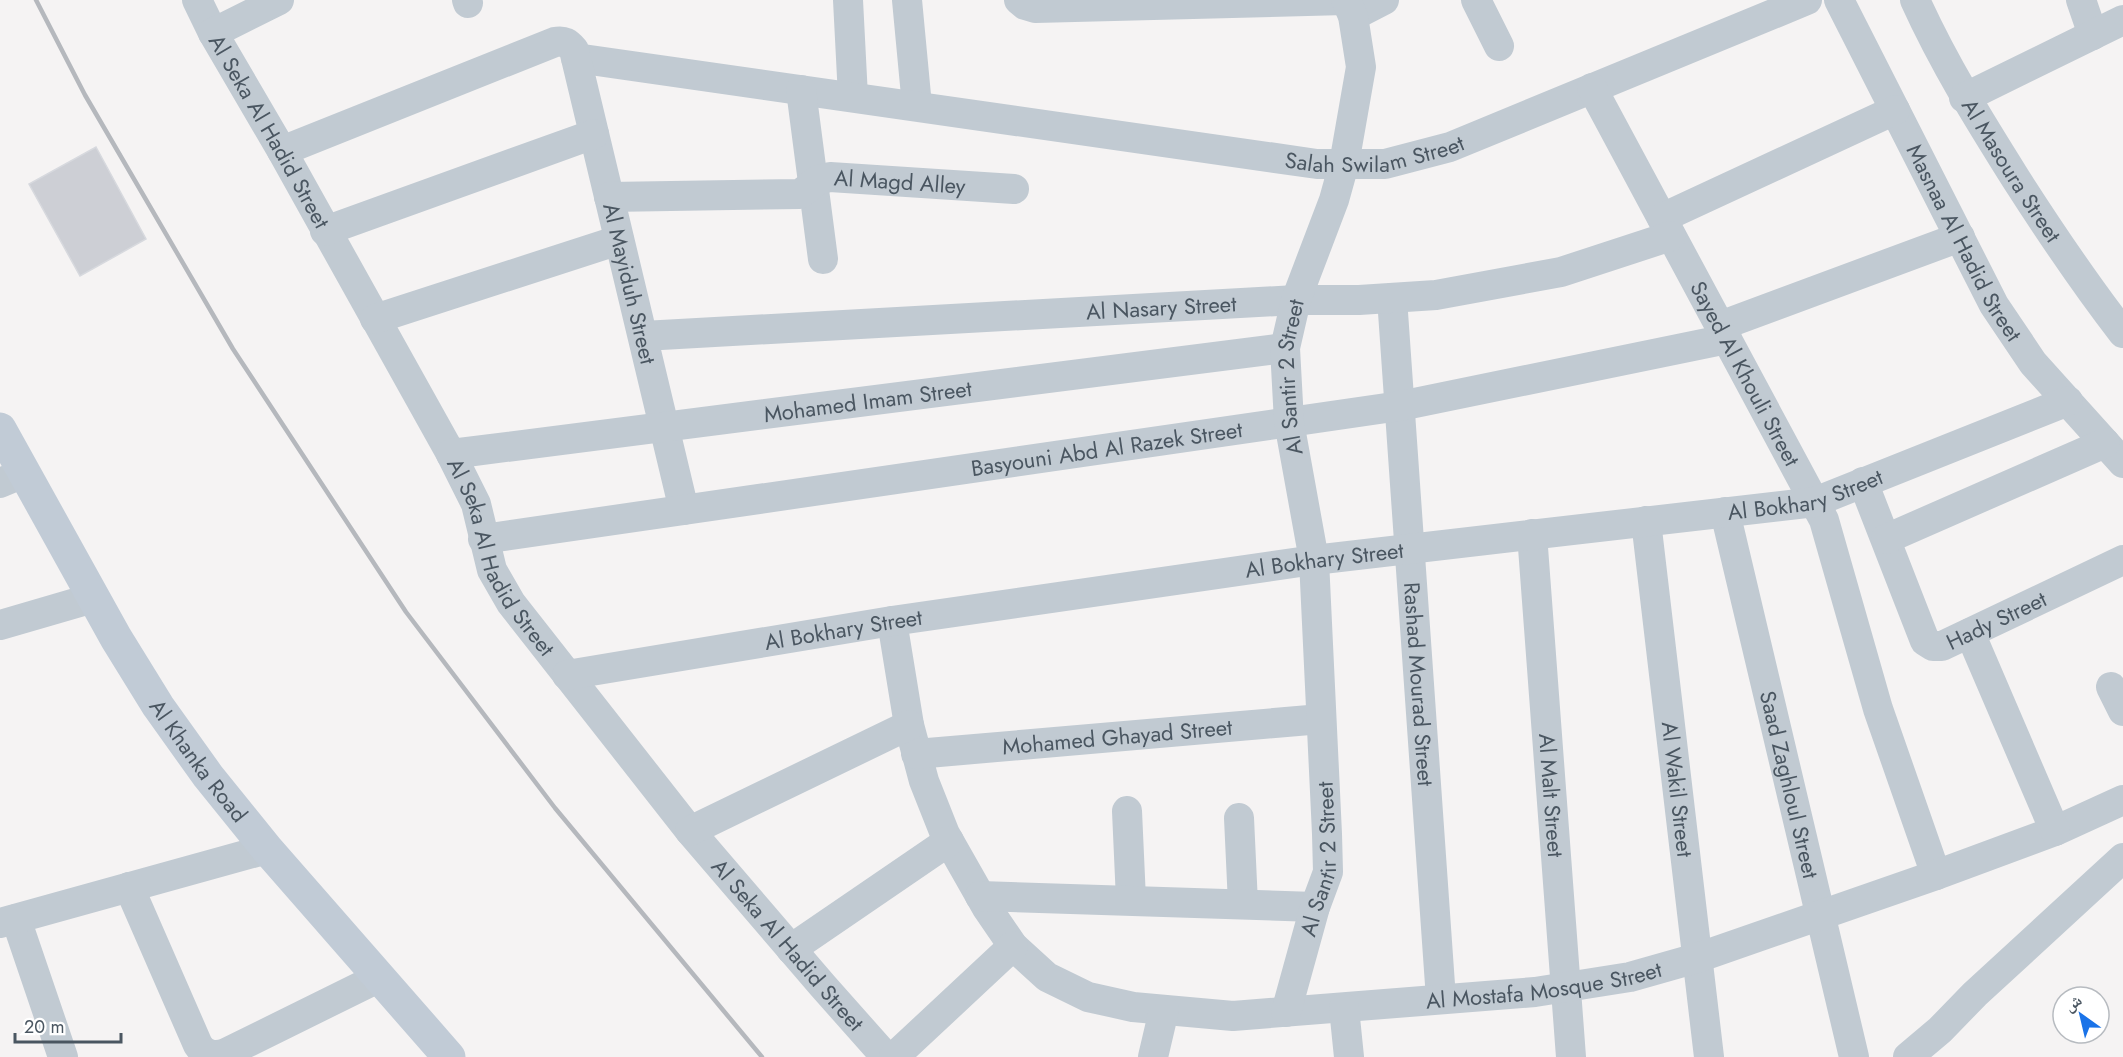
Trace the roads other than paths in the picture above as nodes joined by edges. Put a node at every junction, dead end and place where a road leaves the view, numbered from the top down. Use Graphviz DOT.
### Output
graph roads {
  1 [pos="196,0"];
  2 [pos="279,0"];
  3 [pos="848,0"];
  4 [pos="907,0"];
  5 [pos="1019,0"];
  6 [pos="1384,0"];
  7 [pos="1476,0"];
  8 [pos="1807,0"];
  9 [pos="1839,0"];
  10 [pos="1915,0"];
  11 [pos="2081,0"];
  12 [pos="1348,5"];
  13 [pos="2123,20"];
  14 [pos="213,33"];
  15 [pos="2093,35"];
  16 [pos="1499,46"];
  17 [pos="576,57"];
  18 [pos="1592,88"];
  19 [pos="801,90"];
  20 [pos="853,98"];
  21 [pos="1964,98"];
  22 [pos="917,106"];
  23 [pos="1895,110"];
  24 [pos="594,134"];
  25 [pos="282,151"];
  26 [pos="1344,164"];
  27 [pos="813,183"];
  28 [pos="1014,189"];
  29 [pos="609,197"];
  30 [pos="1666,227"];
  31 [pos="325,231"];
  32 [pos="1960,237"];
  33 [pos="619,240"];
  34 [pos="823,259"];
  35 [pos="1392,298"];
  36 [pos="1296,300"];
  37 [pos="375,319"];
  38 [pos="1723,333"];
  39 [pos="2123,333"];
  40 [pos="643,336"];
  41 [pos="1285,348"];
  42 [pos="2068,401"];
  43 [pos="1400,406"];
  44 [pos="1289,422"];
  45 [pos="664,427"];
  46 [pos="0,429"];
  47 [pos="2114,453"];
  48 [pos="451,454"];
  49 [pos="12,478"];
  50 [pos="1863,482"];
  51 [pos="1815,501"];
  52 [pos="684,510"];
  53 [pos="1725,512"];
  54 [pos="1646,521"];
  55 [pos="1532,534"];
  56 [pos="483,539"];
  57 [pos="1886,539"];
  58 [pos="1409,548"];
  59 [pos="1314,560"];
  60 [pos="2123,560"];
  61 [pos="93,598"];
  62 [pos="892,621"];
  63 [pos="0,626"];
  64 [pos="1970,633"];
  65 [pos="567,675"];
  66 [pos="1321,719"];
  67 [pos="909,725"];
  68 [pos="916,754"];
  69 [pos="2123,800"];
  70 [pos="1126,811"];
  71 [pos="1239,818"];
  72 [pos="690,831"];
  73 [pos="2055,831"];
  74 [pos="949,841"];
  75 [pos="267,849"];
  76 [pos="2123,858"];
  77 [pos="1936,875"];
  78 [pos="129,887"];
  79 [pos="980,896"];
  80 [pos="1131,900"];
  81 [pos="1243,904"];
  82 [pos="1315,907"];
  83 [pos="1821,916"];
  84 [pos="8,921"];
  85 [pos="1013,946"];
  86 [pos="791,949"];
  87 [pos="1697,958"];
  88 [pos="380,977"];
  89 [pos="1565,987"];
  90 [pos="1441,999"];
  91 [pos="1344,1008"];
  92 [pos="1164,1010"];
  93 [pos="1286,1012"];
  94 [pos="63,1057"];
  95 [pos="449,1057"];
  96 [pos="886,1057"];
  97 [pos="894,1057"];
  98 [pos="1153,1057"];
  99 [pos="1349,1057"];
  100 [pos="1571,1057"];
  101 [pos="1709,1057"];
  102 [pos="1854,1057"];
  103 [pos="1908,1057"];
  1 -- 14 [label="street, Al Seka Al Hadid Street"];
  2 -- 14 [label="street"];
  3 -- 20 [label="street"];
  4 -- 22 [label="street"];
  5 -- 12 [label="street"];
  6 -- 12 [label="street"];
  7 -- 16 [label="street"];
  8 -- 18 [label="street, Salah Swilam Street"];
  9 -- 23 [label="street, Masnaa Al Hadid Street"];
  10 -- 21 [label="street, Al Masoura Street"];
  11 -- 15 [label="street"];
  12 -- 26 [label="street, Al Santir 2 Street"];
  13 -- 15 [label="street"];
  14 -- 25 [label="street, Al Seka Al Hadid Street"];
  15 -- 21 [label="street"];
  17 -- 19 [label="street, Salah Swilam Street"];
  17 -- 24 [label="street, Al Mayiduh Street"];
  17 -- 25 [label="street"];
  18 -- 26 [label="street, Salah Swilam Street"];
  18 -- 30 [label="street, Sayed Al Khouli Street"];
  19 -- 20 [label="street, Salah Swilam Street"];
  19 -- 27 [label="street"];
  20 -- 22 [label="street, Salah Swilam Street"];
  21 -- 39 [label="street, Al Masoura Street"];
  22 -- 26 [label="street, Salah Swilam Street"];
  23 -- 30 [label="street, Al Nasary Street"];
  23 -- 32 [label="street, Masnaa Al Hadid Street"];
  24 -- 29 [label="street, Al Mayiduh Street"];
  24 -- 31 [label="street"];
  25 -- 31 [label="street, Al Seka Al Hadid Street"];
  26 -- 36 [label="street, Al Santir 2 Street"];
  27 -- 28 [label="street, Al Magd Alley"];
  27 -- 29 [label="street, Al Magd Alley"];
  27 -- 34 [label="street"];
  29 -- 33 [label="street, Al Mayiduh Street"];
  30 -- 35 [label="street, Al Nasary Street"];
  30 -- 38 [label="street, Sayed Al Khouli Street"];
  31 -- 37 [label="street, Al Seka Al Hadid Street"];
  32 -- 38 [label="street, Basyouni Abd Al Razek Street"];
  32 -- 42 [label="street, Masnaa Al Hadid Street"];
  33 -- 37 [label="street"];
  33 -- 40 [label="street, Al Mayiduh Street"];
  35 -- 36 [label="street, Al Nasary Street"];
  35 -- 43 [label="street, Rashad Mourad Street"];
  36 -- 40 [label="street, Al Nasary Street"];
  36 -- 41 [label="street, Al Santir 2 Street"];
  37 -- 48 [label="street, Al Seka Al Hadid Street"];
  38 -- 43 [label="street, Basyouni Abd Al Razek Street"];
  38 -- 51 [label="street, Sayed Al Khouli Street"];
  40 -- 45 [label="street, Al Mayiduh Street"];
  41 -- 44 [label="street, Al Santir 2 Street"];
  41 -- 45 [label="street, Mohamed Imam Street"];
  42 -- 47 [label="street, Masnaa Al Hadid Street"];
  42 -- 50 [label="street, Al Bokhary Street"];
  43 -- 44 [label="street, Basyouni Abd Al Razek Street"];
  43 -- 58 [label="street, Rashad Mourad Street"];
  44 -- 52 [label="street, Basyouni Abd Al Razek Street"];
  44 -- 59 [label="street, Al Santir 2 Street"];
  45 -- 48 [label="street, Mohamed Imam Street"];
  45 -- 52 [label="street, Al Mayiduh Street"];
  46 -- 49 [label="main road, Al Khanka Road"];
  47 -- 57 [label="street"];
  48 -- 56 [label="street, Al Seka Al Hadid Street"];
  49 -- 61 [label="main road, Al Khanka Road"];
  50 -- 51 [label="street, Al Bokhary Street"];
  50 -- 57 [label="street, Hady Street"];
  51 -- 53 [label="street, Al Bokhary Street"];
  51 -- 77 [label="street, Sayed Al Khouli Street"];
  52 -- 56 [label="street, Basyouni Abd Al Razek Street"];
  53 -- 54 [label="street, Al Bokhary Street"];
  53 -- 83 [label="street, Saad Zaghloul Street"];
  54 -- 55 [label="street, Al Bokhary Street"];
  54 -- 87 [label="street, Al Wakil Street"];
  55 -- 58 [label="street, Al Bokhary Street"];
  55 -- 89 [label="street, Al Malt Street"];
  56 -- 65 [label="street, Al Seka Al Hadid Street"];
  57 -- 64 [label="street, Hady Street"];
  58 -- 59 [label="street, Al Bokhary Street"];
  58 -- 90 [label="street, Rashad Mourad Street"];
  59 -- 62 [label="street, Al Bokhary Street"];
  59 -- 66 [label="street, Al Santir 2 Street"];
  60 -- 64 [label="street, Hady Street"];
  61 -- 63 [label="street"];
  61 -- 75 [label="main road, Al Khanka Road"];
  62 -- 65 [label="street, Al Bokhary Street"];
  62 -- 67 [label="street, Al Mostafa Mosque Street"];
  64 -- 73 [label="street"];
  65 -- 72 [label="street, Al Seka Al Hadid Street"];
  66 -- 68 [label="street, Mohamed Ghayad Street"];
  66 -- 82 [label="street, Al Santir 2 Street"];
  67 -- 68 [label="street, Al Mostafa Mosque Street"];
  67 -- 72 [label="street"];
  68 -- 74 [label="street, Al Mostafa Mosque Street"];
  69 -- 73 [label="street, Al Mostafa Mosque Street"];
  70 -- 80 [label="street"];
  71 -- 81 [label="street"];
  72 -- 86 [label="street, Al Seka Al Hadid Street"];
  73 -- 77 [label="street, Al Mostafa Mosque Street"];
  74 -- 79 [label="street, Al Mostafa Mosque Street"];
  74 -- 86 [label="street"];
  75 -- 78 [label="street"];
  75 -- 88 [label="main road, Al Khanka Road"];
  76 -- 103 [label="street"];
  77 -- 83 [label="street, Al Mostafa Mosque Street"];
  78 -- 84 [label="street"];
  78 -- 88 [label="street"];
  79 -- 80 [label="street"];
  79 -- 85 [label="street, Al Mostafa Mosque Street"];
  80 -- 81 [label="street"];
  81 -- 82 [label="street"];
  82 -- 93 [label="street, Al Santir 2 Street"];
  83 -- 87 [label="street, Al Mostafa Mosque Street"];
  83 -- 102 [label="street, Saad Zaghloul Street"];
  84 -- 94 [label="street"];
  85 -- 92 [label="street, Al Mostafa Mosque Street"];
  85 -- 97 [label="street"];
  86 -- 96 [label="street, Al Seka Al Hadid Street"];
  87 -- 89 [label="street, Al Mostafa Mosque Street"];
  87 -- 101 [label="street, Al Wakil Street"];
  88 -- 95 [label="main road, Al Khanka Road"];
  89 -- 90 [label="street, Al Mostafa Mosque Street"];
  89 -- 100 [label="street, Al Malt Street"];
  90 -- 91 [label="street, Al Mostafa Mosque Street"];
  91 -- 93 [label="street, Al Mostafa Mosque Street"];
  91 -- 99 [label="street"];
  92 -- 93 [label="street, Al Mostafa Mosque Street"];
  92 -- 98 [label="street"];
}
